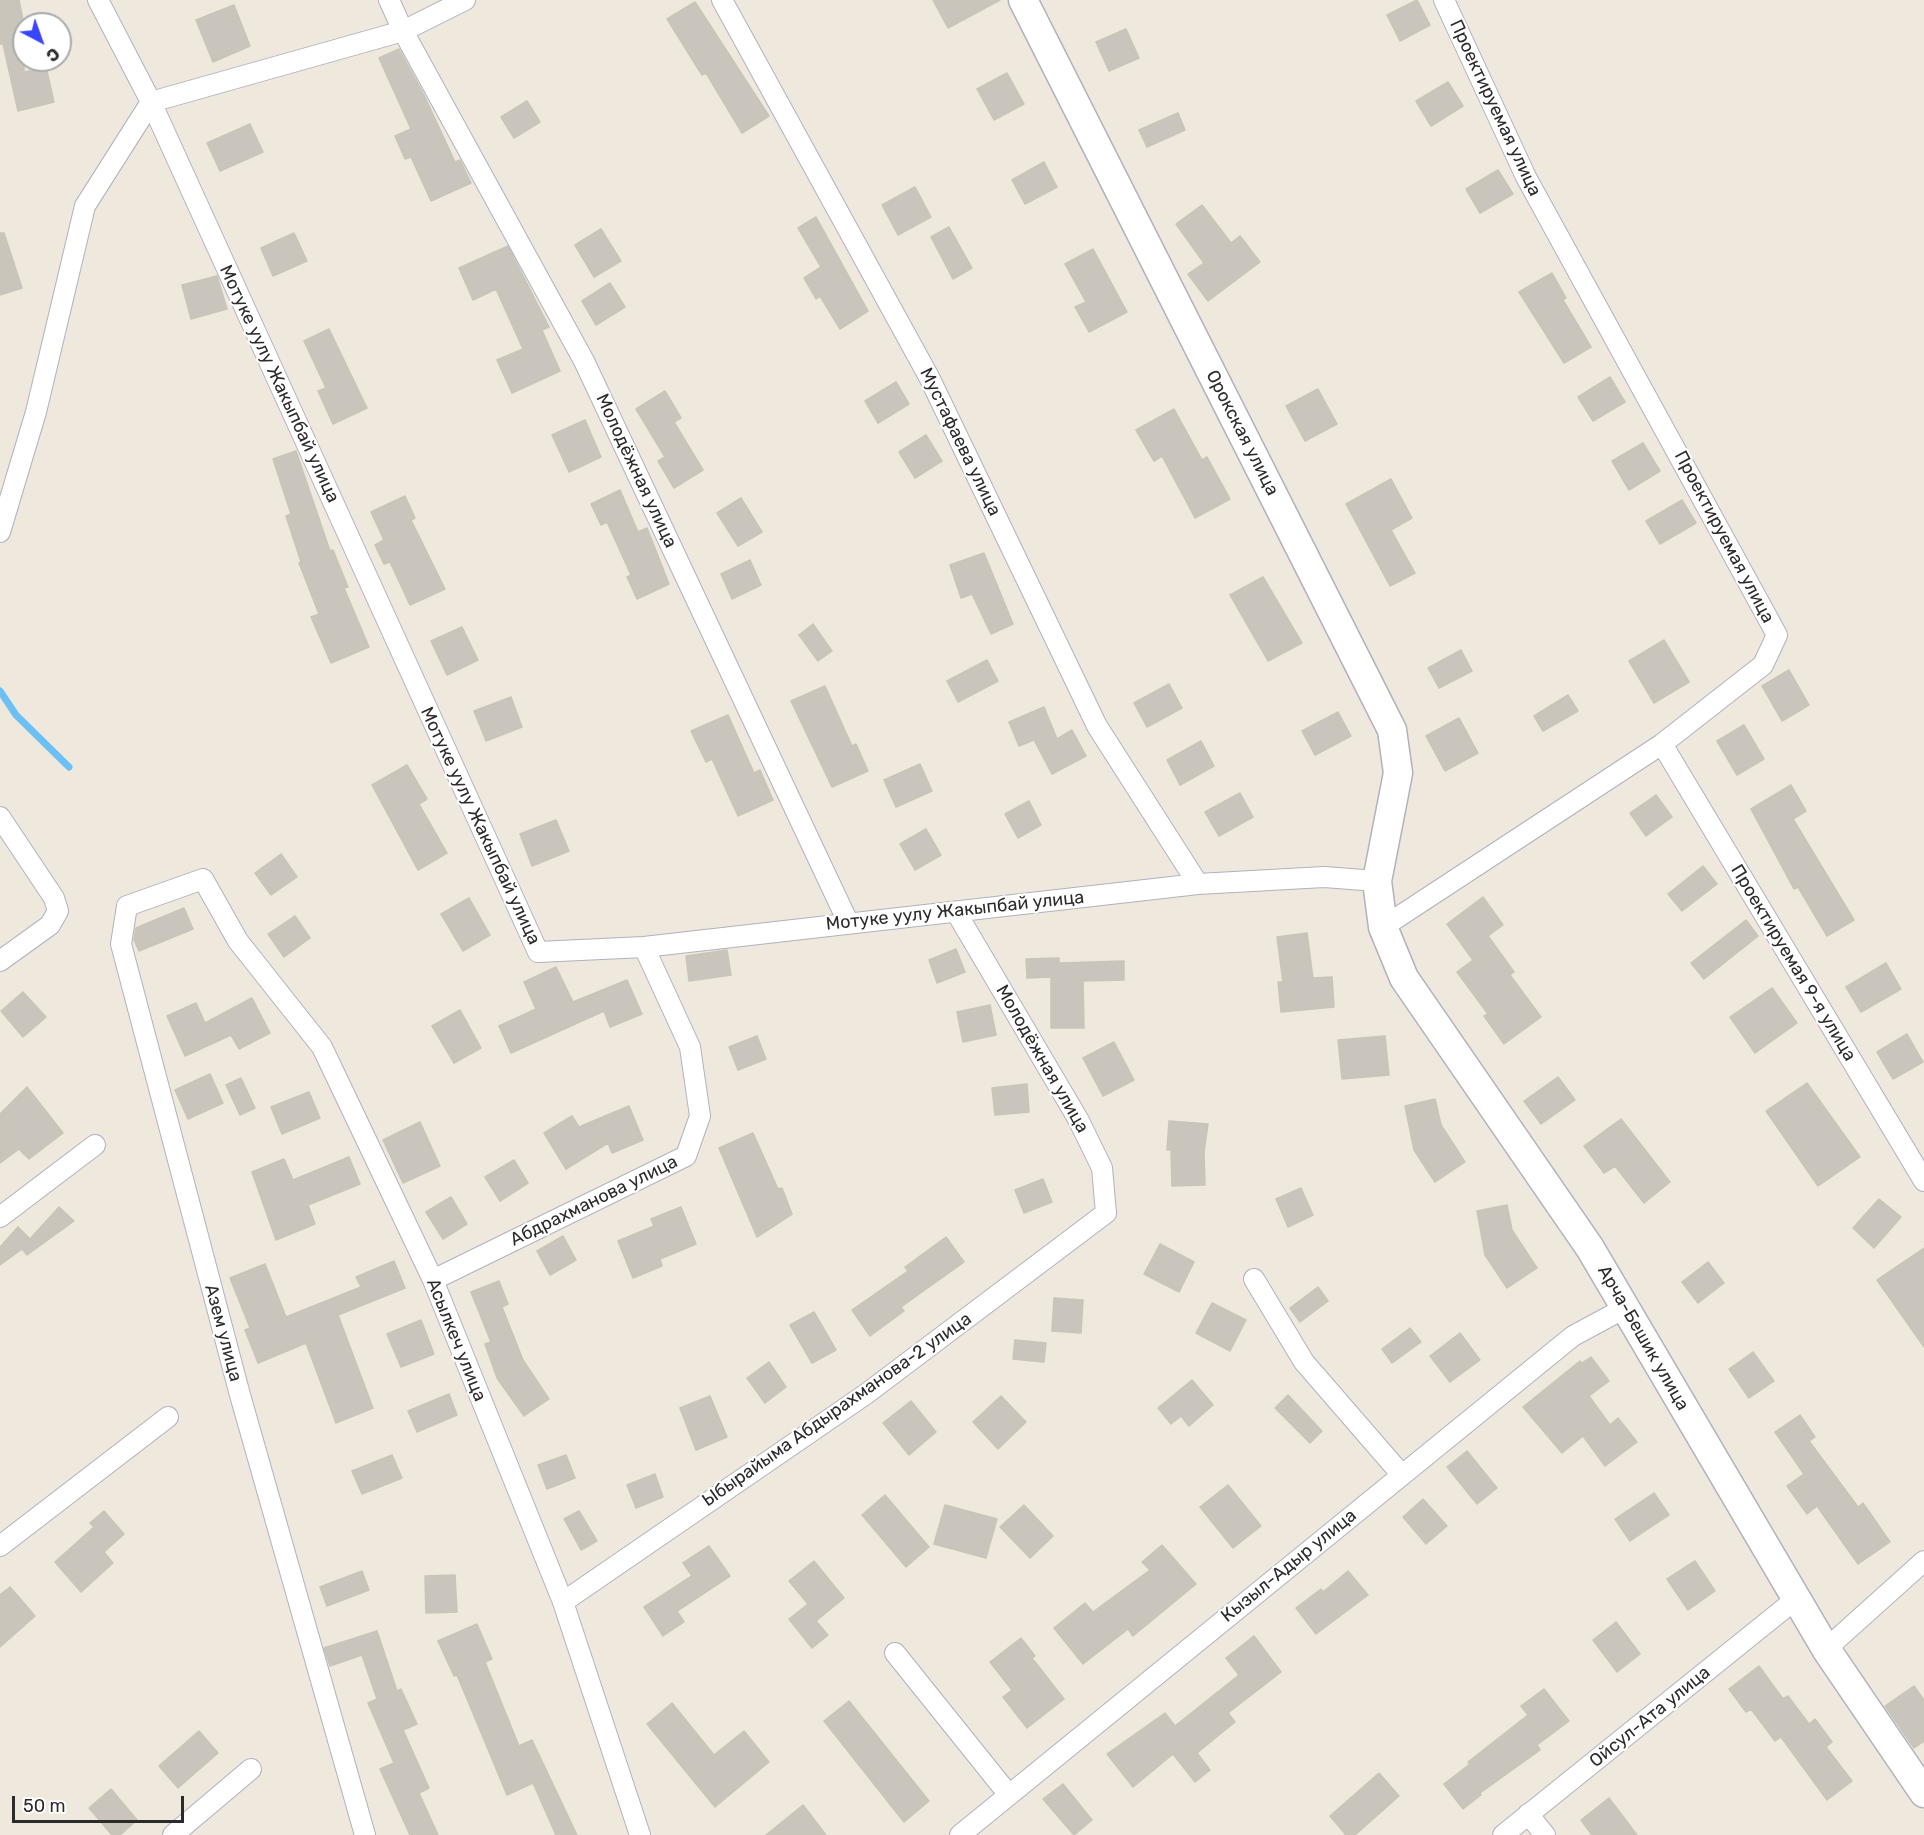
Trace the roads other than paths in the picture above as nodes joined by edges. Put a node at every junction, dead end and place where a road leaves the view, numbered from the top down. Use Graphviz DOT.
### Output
graph roads {
  1 [pos="98,0"];
  2 [pos="389,0"];
  3 [pos="465,0"];
  4 [pos="722,0"];
  5 [pos="1023,0"];
  6 [pos="1444,0"];
  7 [pos="403,31"];
  8 [pos="151,102"];
  9 [pos="0,532"];
  10 [pos="1662,744"];
  11 [pos="0,817"];
  12 [pos="203,879"];
  13 [pos="1377,881"];
  14 [pos="1198,884"];
  15 [pos="956,912"];
  16 [pos="848,922"];
  17 [pos="1383,927"];
  18 [pos="644,947"];
  19 [pos="0,961"];
  20 [pos="95,1145"];
  21 [pos="1924,1181"];
  22 [pos="1106,1213"];
  23 [pos="0,1217"];
  24 [pos="1254,1279"];
  25 [pos="433,1281"];
  26 [pos="1625,1308"];
  27 [pos="168,1418"];
  28 [pos="1401,1474"];
  29 [pos="0,1545"];
  30 [pos="1924,1561"];
  31 [pos="1796,1599"];
  32 [pos="563,1602"];
  33 [pos="1826,1649"];
  34 [pos="895,1653"];
  35 [pos="251,1769"];
  36 [pos="1924,1793"];
  37 [pos="1009,1795"];
  38 [pos="1528,1814"];
  39 [pos="173,1835"];
  40 [pos="365,1835"];
  41 [pos="640,1835"];
  42 [pos="960,1835"];
  43 [pos="1503,1835"];
  44 [pos="1545,1835"];
  1 -- 8 [label="street, Мотуке уулу Жакыпбай улица"];
  2 -- 7 [label="street, Молодёжная улица"];
  3 -- 7 [label="street"];
  4 -- 14 [label="street, Мустафаева улица"];
  5 -- 13 [label="street, Орокская улица"];
  6 -- 10 [label="street, Проектируемая улица"];
  7 -- 8 [label="street"];
  7 -- 16 [label="street, Молодёжная улица"];
  8 -- 9 [label="street"];
  8 -- 18 [label="street, Мотуке уулу Жакыпбай улица"];
  10 -- 17 [label="street, Проектируемая улица"];
  10 -- 21 [label="street, Проектируемая 9-я улица"];
  11 -- 19 [label="street"];
  12 -- 25 [label="street, Асылкеч улица"];
  12 -- 40 [label="street, Азем улица"];
  13 -- 14 [label="street, Мотуке уулу Жакыпбай улица"];
  13 -- 17 [label="street, Арча-Бешик улица"];
  14 -- 15 [label="street, Мотуке уулу Жакыпбай улица"];
  15 -- 16 [label="street, Мотуке уулу Жакыпбай улица"];
  15 -- 22 [label="street, Молодёжная улица"];
  16 -- 18 [label="street, Мотуке уулу Жакыпбай улица"];
  17 -- 26 [label="street, Арча-Бешик улица"];
  18 -- 25 [label="street, Абдрахманова улица"];
  20 -- 23 [label="street"];
  22 -- 32 [label="street, Ыбырайыма Абдырахманова-2 улица"];
  24 -- 28 [label="street"];
  25 -- 32 [label="street, Асылкеч улица"];
  26 -- 28 [label="street, Кызыл-Адыр улица"];
  26 -- 31 [label="street, Арча-Бешик улица"];
  27 -- 29 [label="street"];
  28 -- 37 [label="street, Кызыл-Адыр улица"];
  30 -- 33 [label="street"];
  31 -- 33 [label="street, Арча-Бешик улица"];
  31 -- 38 [label="street, Ойсул-Ата улица"];
  32 -- 41 [label="street, Асылкеч улица"];
  33 -- 36 [label="street, Арча-Бешик улица"];
  34 -- 37 [label="street"];
  35 -- 39 [label="street"];
  37 -- 42 [label="street, Кызыл-Адыр улица"];
  38 -- 43 [label="street, Ойсул-Ата улица"];
  38 -- 44 [label="street"];
}
